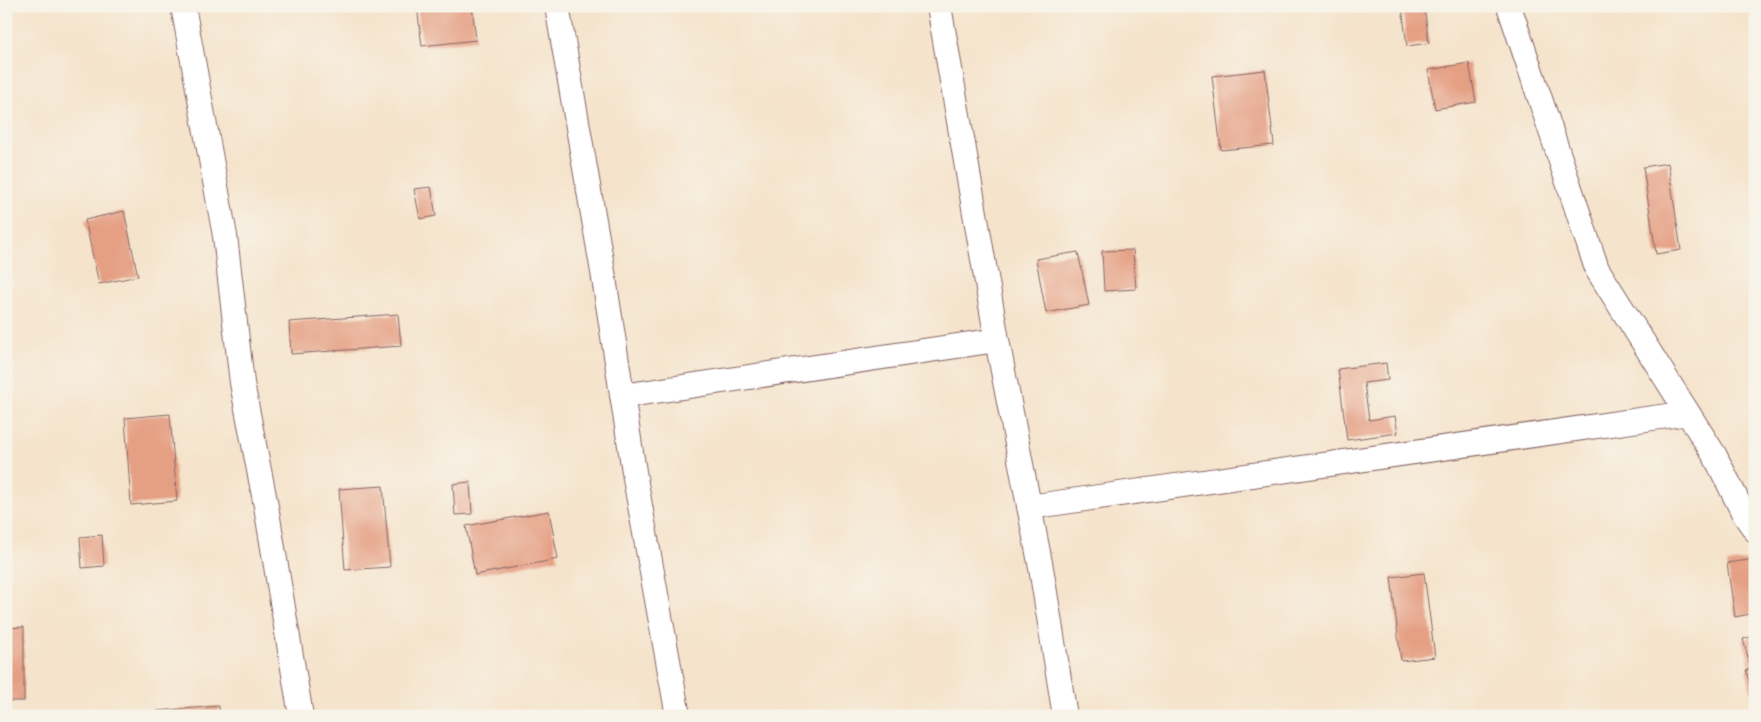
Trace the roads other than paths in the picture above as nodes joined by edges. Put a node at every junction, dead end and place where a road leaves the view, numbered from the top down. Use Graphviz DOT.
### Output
graph roads {
  1 [pos="183,6"];
  2 [pos="558,6"];
  3 [pos="939,6"];
  4 [pos="1509,6"];
  5 [pos="996,340"];
  6 [pos="622,396"];
  7 [pos="1688,413"];
  8 [pos="1029,507"];
  9 [pos="1755,530"];
  10 [pos="301,716"];
  11 [pos="678,716"];
  12 [pos="1065,716"];
  1 -- 10 [label="street"];
  2 -- 6 [label="street"];
  3 -- 5 [label="street"];
  4 -- 7 [label="street"];
  5 -- 6 [label="street"];
  5 -- 8 [label="street"];
  6 -- 11 [label="street"];
  7 -- 8 [label="street"];
  7 -- 9 [label="street"];
  8 -- 12 [label="street"];
}
